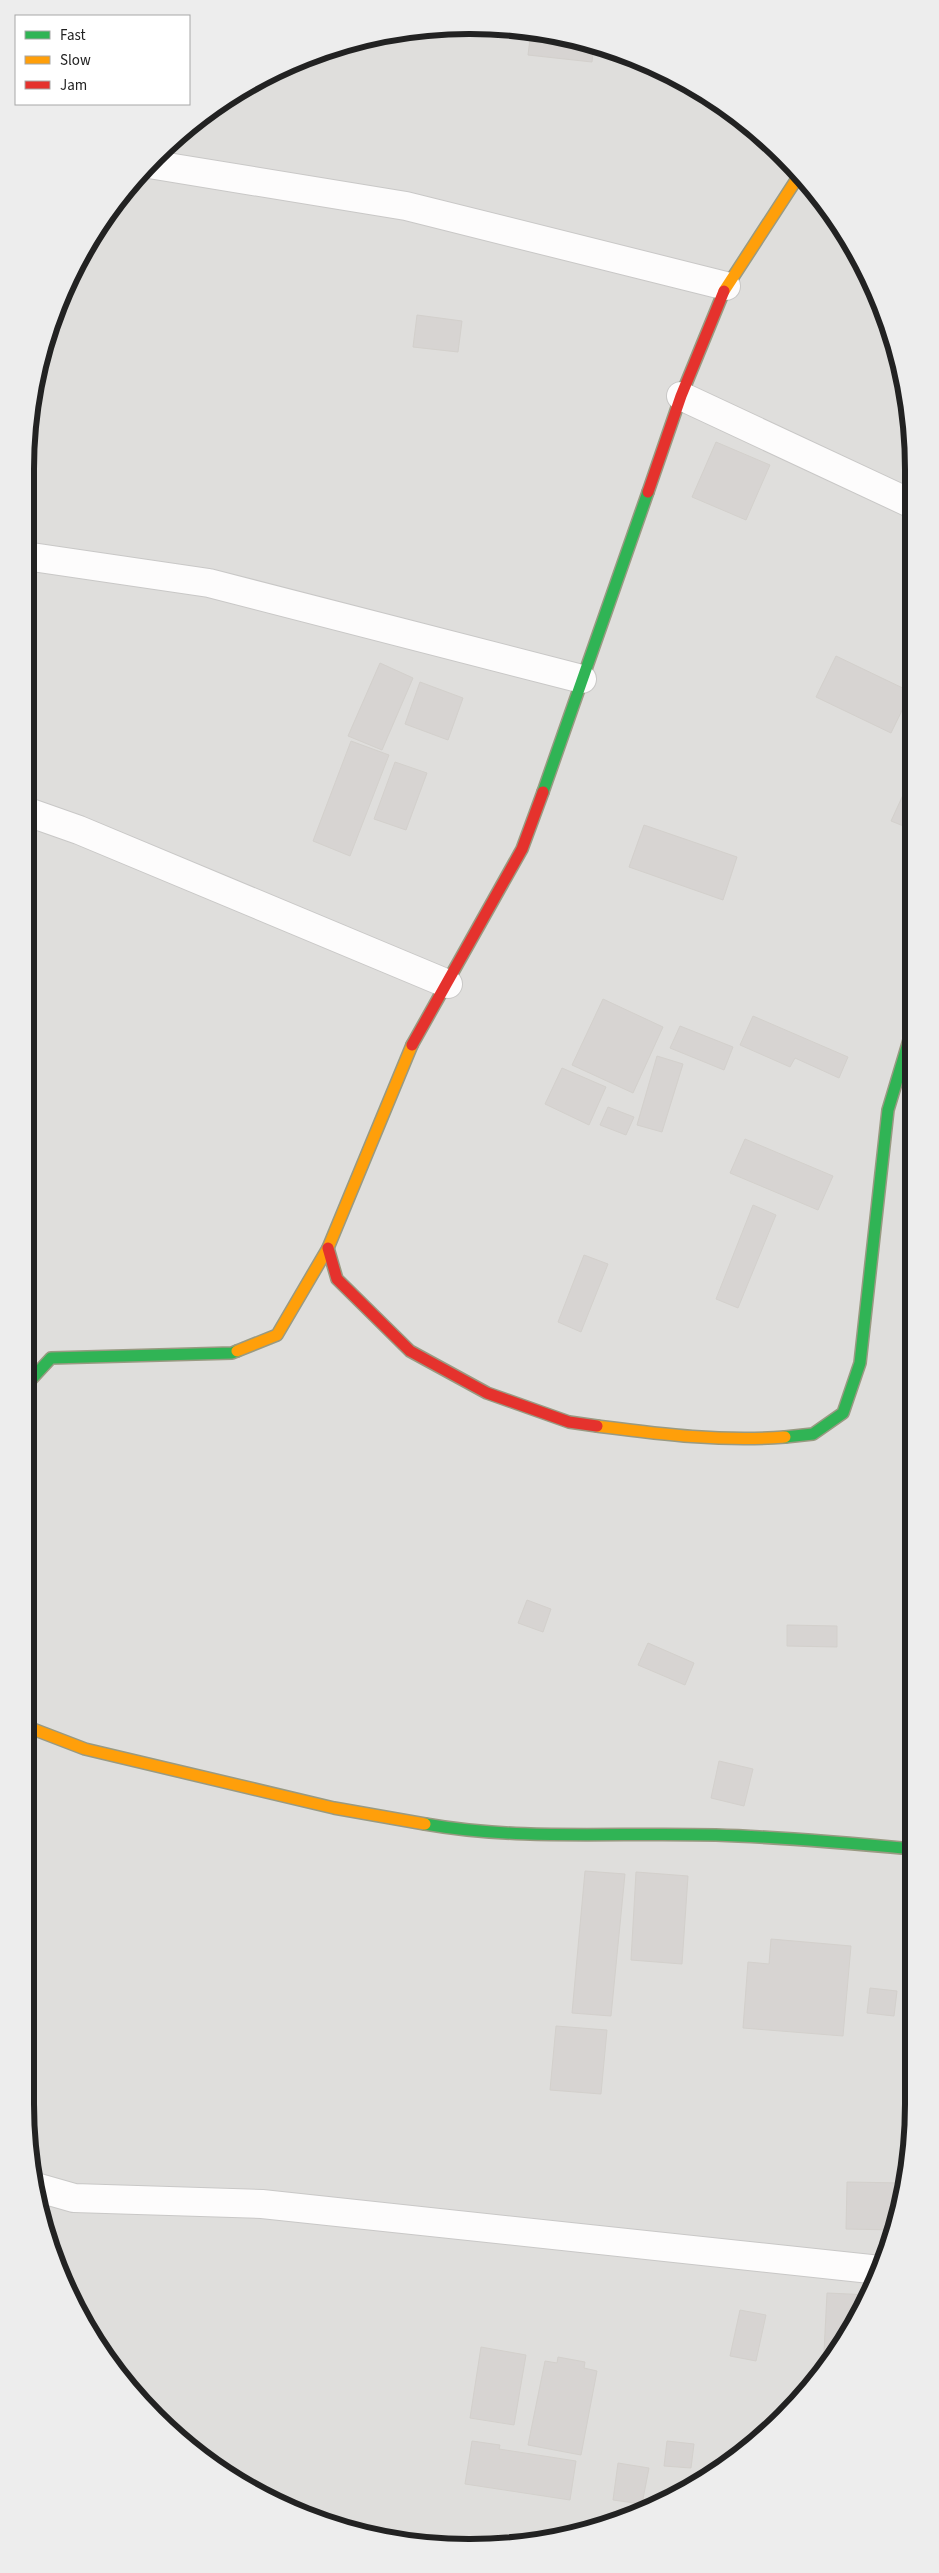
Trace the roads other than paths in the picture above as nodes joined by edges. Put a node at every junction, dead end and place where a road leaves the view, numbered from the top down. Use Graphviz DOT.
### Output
graph roads {
  1 [pos="157,165"];
  2 [pos="799,184"];
  3 [pos="726,286"];
  4 [pos="682,396"];
  5 [pos="905,501"];
  6 [pos="34,557"];
  7 [pos="582,680"];
  8 [pos="34,814"];
  9 [pos="448,984"];
  10 [pos="905,1054"];
  11 [pos="328,1248"];
  12 [pos="34,1377"];
  13 [pos="34,1729"];
  14 [pos="905,1849"];
  15 [pos="42,2189"];
  16 [pos="872,2269"];
  1 -- 3 [label="street"];
  2 -- 3 [label="street"];
  3 -- 4 [label="street"];
  4 -- 5 [label="street"];
  4 -- 7 [label="street"];
  6 -- 7 [label="street"];
  7 -- 9 [label="street"];
  8 -- 9 [label="street"];
  9 -- 11 [label="street"];
  10 -- 11 [label="street"];
  11 -- 12 [label="street"];
  13 -- 14 [label="street"];
  15 -- 16 [label="street"];
}
